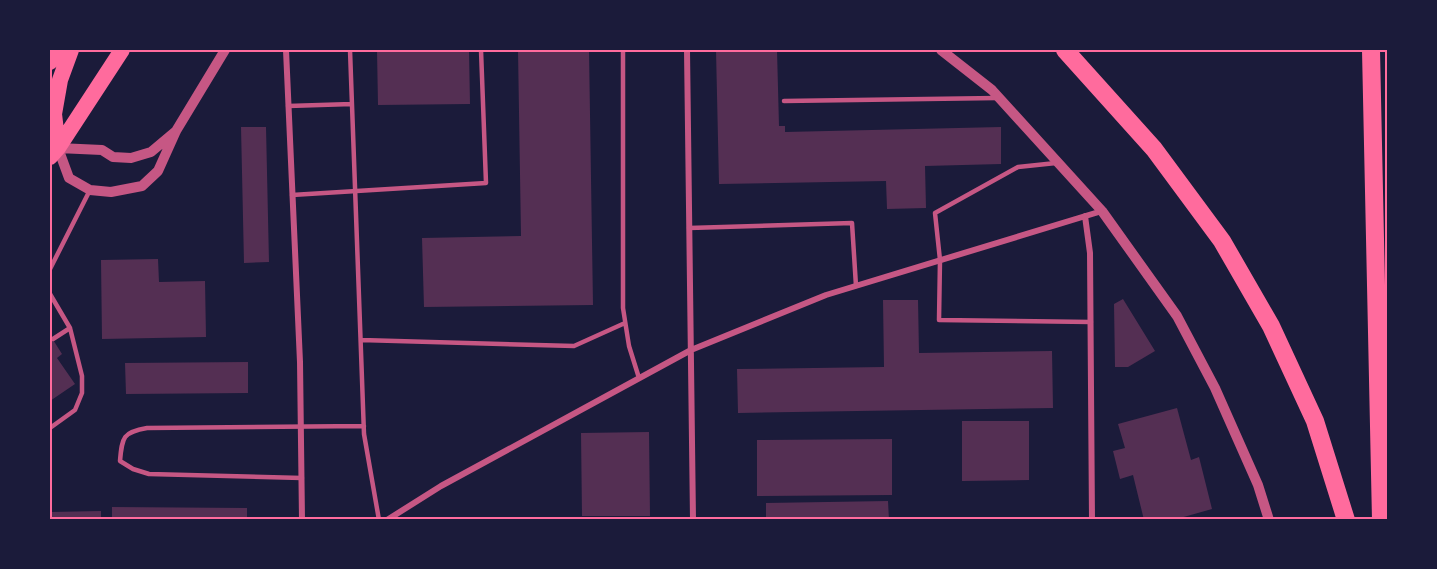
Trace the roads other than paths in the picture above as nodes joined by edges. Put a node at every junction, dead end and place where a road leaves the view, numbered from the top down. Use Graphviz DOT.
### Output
graph roads {
  1 [pos="57,50"];
  2 [pos="71,50"];
  3 [pos="122,50"];
  4 [pos="225,50"];
  5 [pos="286,50"];
  6 [pos="350,50"];
  7 [pos="481,50"];
  8 [pos="623,50"];
  9 [pos="687,50"];
  10 [pos="941,50"];
  11 [pos="1065,50"];
  12 [pos="1371,50"];
  13 [pos="50,62"];
  14 [pos="1000,98"];
  15 [pos="784,101"];
  16 [pos="352,104"];
  17 [pos="288,106"];
  18 [pos="176,131"];
  19 [pos="54,153"];
  20 [pos="1059,163"];
  21 [pos="90,190"];
  22 [pos="355,192"];
  23 [pos="292,195"];
  24 [pos="1102,211"];
  25 [pos="1084,216"];
  26 [pos="689,228"];
  27 [pos="940,260"];
  28 [pos="50,269"];
  29 [pos="856,286"];
  30 [pos="50,294"];
  31 [pos="56,305"];
  32 [pos="50,310"];
  33 [pos="1090,322"];
  34 [pos="625,323"];
  35 [pos="70,328"];
  36 [pos="53,339"];
  37 [pos="361,340"];
  38 [pos="691,350"];
  39 [pos="639,378"];
  40 [pos="301,426"];
  41 [pos="364,426"];
  42 [pos="50,428"];
  43 [pos="302,478"];
  44 [pos="302,519"];
  45 [pos="379,519"];
  46 [pos="387,519"];
  47 [pos="693,519"];
  48 [pos="1092,519"];
  49 [pos="1269,519"];
  50 [pos="1346,519"];
  51 [pos="1381,519"];
  1 -- 13 [label="highway"];
  2 -- 19 [label="highway"];
  3 -- 19 [label="highway"];
  4 -- 18 [label="street"];
  5 -- 17 [label="street"];
  6 -- 16 [label="lane"];
  7 -- 22 [label="lane"];
  8 -- 34 [label="lane"];
  9 -- 26 [label="street"];
  10 -- 14 [label="street"];
  11 -- 50 [label="highway"];
  12 -- 51 [label="highway"];
  14 -- 15 [label="lane"];
  14 -- 20 [label="street"];
  16 -- 17 [label="lane"];
  16 -- 22 [label="lane"];
  17 -- 23 [label="street"];
  18 -- 19 [label="street"];
  18 -- 21 [label="street"];
  19 -- 21 [label="street"];
  20 -- 24 [label="street"];
  20 -- 27 [label="lane"];
  21 -- 28 [label="lane"];
  22 -- 23 [label="lane"];
  22 -- 37 [label="lane"];
  23 -- 40 [label="street"];
  24 -- 25 [label="street"];
  24 -- 49 [label="street"];
  25 -- 27 [label="street"];
  25 -- 33 [label="street"];
  26 -- 29 [label="lane"];
  26 -- 38 [label="street"];
  27 -- 29 [label="street"];
  27 -- 33 [label="lane"];
  29 -- 38 [label="street"];
  30 -- 31 [label="lane"];
  31 -- 32 [label="lane"];
  31 -- 35 [label="lane"];
  33 -- 48 [label="street"];
  34 -- 37 [label="lane"];
  34 -- 39 [label="lane"];
  35 -- 36 [label="lane"];
  35 -- 42 [label="lane"];
  37 -- 41 [label="lane"];
  38 -- 39 [label="street"];
  38 -- 47 [label="street"];
  39 -- 46 [label="street"];
  40 -- 41 [label="lane"];
  40 -- 43 [label="street"];
  40 -- 43 [label="lane"];
  41 -- 45 [label="lane"];
  43 -- 44 [label="street"];
}
